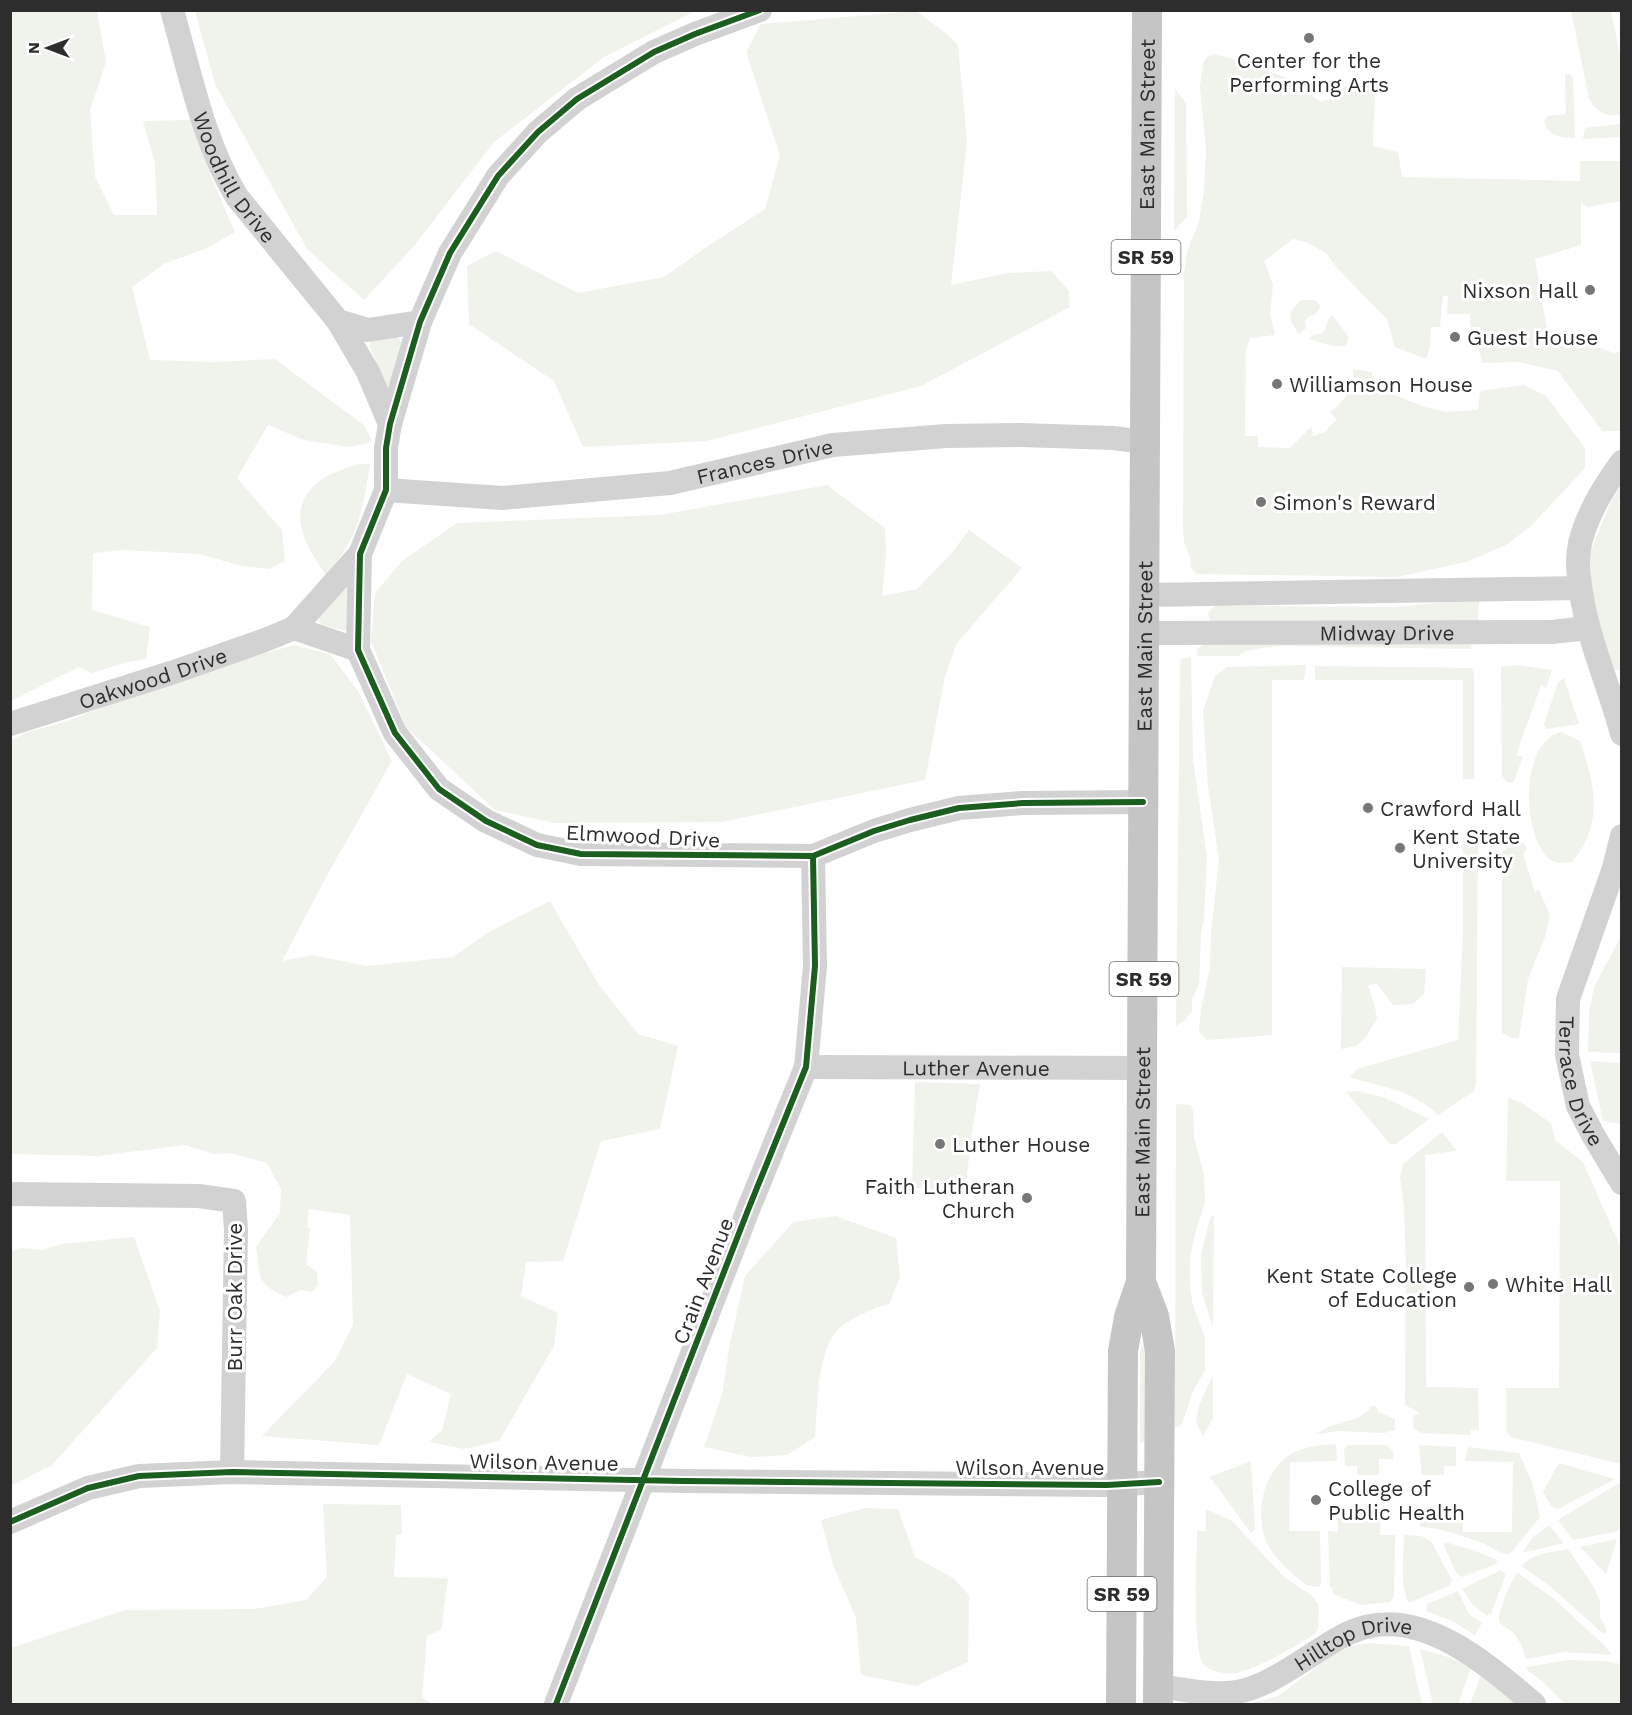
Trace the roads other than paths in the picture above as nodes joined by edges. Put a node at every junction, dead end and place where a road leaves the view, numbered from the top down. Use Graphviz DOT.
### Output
graph roads {
  1 [pos="172,10"];
  2 [pos="760,10"];
  3 [pos="1148,10"];
  4 [pos="338,321"];
  5 [pos="420,322"];
  6 [pos="390,424"];
  7 [pos="1145,442"];
  8 [pos="1622,462"];
  9 [pos="387,490"];
  10 [pos="360,554"];
  11 [pos="1581,588"];
  12 [pos="1144,595"];
  13 [pos="294,628"];
  14 [pos="1588,628"];
  15 [pos="1144,633"];
  16 [pos="358,650"];
  17 [pos="10,724"];
  18 [pos="1622,734"];
  19 [pos="1143,802"];
  20 [pos="1622,837"];
  21 [pos="813,856"];
  22 [pos="806,1067"];
  23 [pos="1143,1068"];
  24 [pos="1622,1183"];
  25 [pos="10,1194"];
  26 [pos="1142,1282"];
  27 [pos="232,1472"];
  28 [pos="644,1480"];
  29 [pos="1159,1482"];
  30 [pos="1122,1484"];
  31 [pos="10,1522"];
  32 [pos="1158,1695"];
  33 [pos="556,1704"];
  34 [pos="1121,1704"];
  35 [pos="1534,1704"];
  1 -- 4 [label="street, Woodhill Drive"];
  2 -- 5 [label="street"];
  3 -- 7 [label="main road, East Main Street / SR 59"];
  4 -- 5 [label="street"];
  4 -- 6 [label="street, Woodhill Drive"];
  5 -- 6 [label="street"];
  6 -- 9 [label="street"];
  7 -- 9 [label="street, Frances Drive"];
  7 -- 12 [label="main road, East Main Street / SR 59"];
  8 -- 11 [label="street"];
  9 -- 10 [label="street, Elmwood Drive"];
  10 -- 13 [label="street, Oakwood Drive"];
  10 -- 16 [label="street, Elmwood Drive"];
  11 -- 12 [label="street, Midway Drive"];
  11 -- 14 [label="street"];
  12 -- 15 [label="main road, East Main Street / SR 59"];
  13 -- 16 [label="street"];
  13 -- 17 [label="street, Oakwood Drive"];
  14 -- 15 [label="street, Midway Drive"];
  14 -- 18 [label="street"];
  15 -- 19 [label="main road, East Main Street / SR 59"];
  16 -- 21 [label="street, Elmwood Drive"];
  19 -- 21 [label="street, Elmwood Drive"];
  19 -- 23 [label="main road, East Main Street / SR 59"];
  20 -- 24 [label="street, Terrace Drive"];
  21 -- 22 [label="street, Crain Avenue"];
  22 -- 23 [label="street, Luther Avenue"];
  22 -- 28 [label="street, Crain Avenue"];
  23 -- 26 [label="main road, East Main Street / SR 59"];
  25 -- 27 [label="street, Burr Oak Drive"];
  26 -- 29 [label="main road, East Main Street / SR 59"];
  26 -- 30 [label="main road, East Main Street / SR 59"];
  27 -- 28 [label="street, Wilson Avenue"];
  27 -- 31 [label="street, Wilson Avenue"];
  28 -- 30 [label="street, Wilson Avenue"];
  28 -- 33 [label="street, Crain Avenue"];
  29 -- 30 [label="street, Wilson Avenue"];
  29 -- 32 [label="main road, East Main Street / SR 59"];
  30 -- 34 [label="main road, East Main Street / SR 59"];
  32 -- 35 [label="street, Hilltop Drive"];
}
